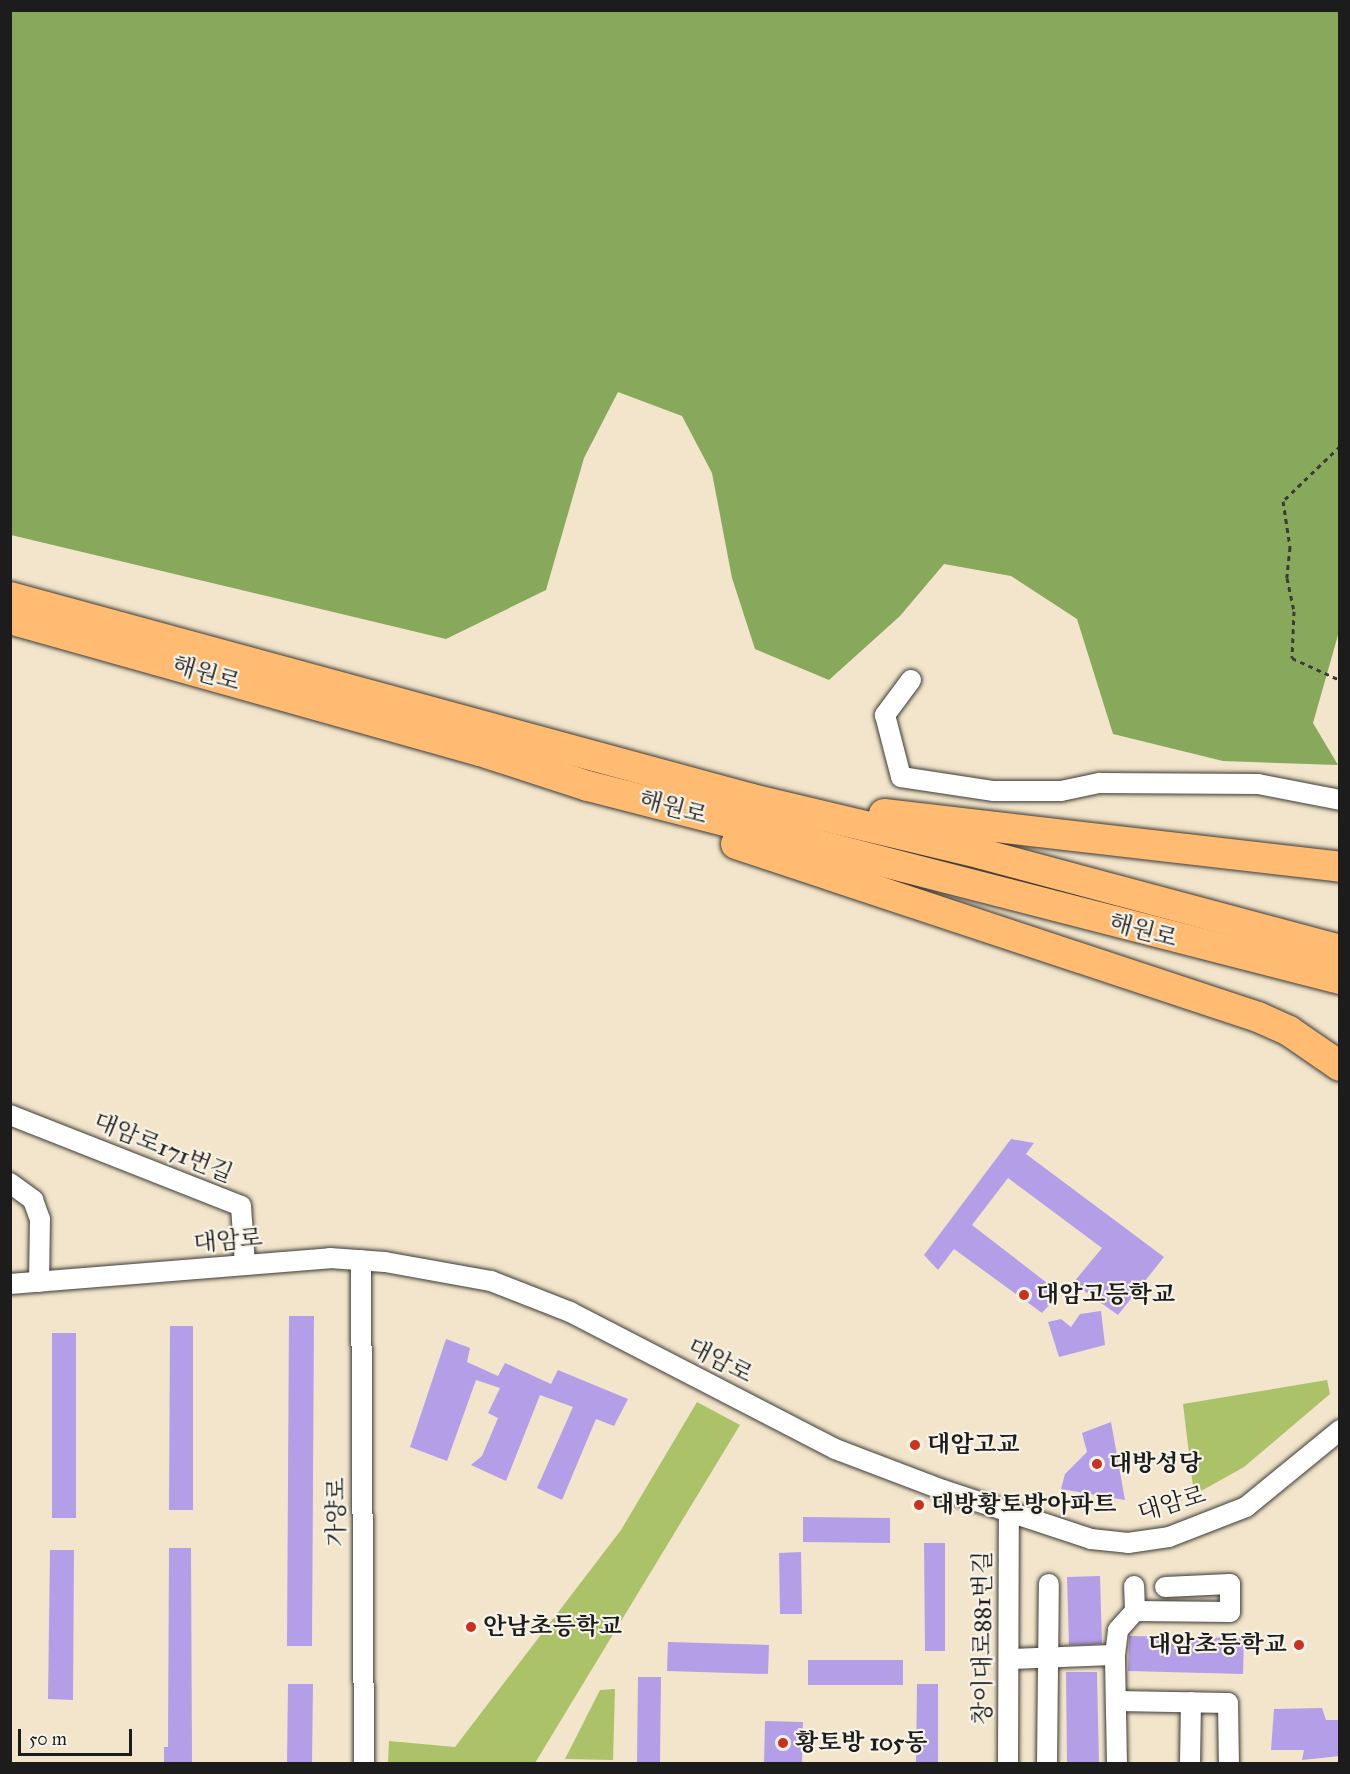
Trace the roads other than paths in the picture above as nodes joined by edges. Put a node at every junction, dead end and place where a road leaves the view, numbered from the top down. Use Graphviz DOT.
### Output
graph roads {
  1 [pos="10,597"];
  2 [pos="10,619"];
  3 [pos="910,680"];
  4 [pos="588,786"];
  5 [pos="752,799"];
  6 [pos="1340,800"];
  7 [pos="1340,867"];
  8 [pos="1340,950"];
  9 [pos="1340,979"];
  10 [pos="1340,1066"];
  11 [pos="10,1115"];
  12 [pos="10,1183"];
  13 [pos="361,1260"];
  14 [pos="246,1265"];
  15 [pos="39,1282"];
  16 [pos="10,1284"];
  17 [pos="1340,1430"];
  18 [pos="1009,1513"];
  19 [pos="1049,1584"];
  20 [pos="1134,1586"];
  21 [pos="1165,1587"];
  22 [pos="1135,1611"];
  23 [pos="1115,1655"];
  24 [pos="1048,1656"];
  25 [pos="1009,1659"];
  26 [pos="1117,1701"];
  27 [pos="1191,1702"];
  28 [pos="364,1764"];
  29 [pos="1008,1764"];
  30 [pos="1047,1764"];
  31 [pos="1117,1764"];
  32 [pos="1190,1764"];
  33 [pos="1229,1764"];
  1 -- 5 [label="highway, 해원로"];
  2 -- 4 [label="highway, 해원로"];
  3 -- 6 [label="street"];
  4 -- 9 [label="highway, 해원로"];
  4 -- 10 [label="highway"];
  5 -- 7 [label="highway"];
  5 -- 8 [label="highway, 해원로"];
  11 -- 14 [label="street, 대암로171번길"];
  12 -- 15 [label="street"];
  13 -- 14 [label="street, 대암로"];
  13 -- 18 [label="street, 대암로"];
  13 -- 28 [label="street, 가양로"];
  14 -- 15 [label="street, 대암로"];
  15 -- 16 [label="street, 대암로"];
  17 -- 18 [label="street, 대암로"];
  18 -- 25 [label="street, 창이대로881번길"];
  19 -- 24 [label="street"];
  20 -- 22 [label="street"];
  21 -- 22 [label="street"];
  22 -- 23 [label="street"];
  23 -- 24 [label="street"];
  23 -- 26 [label="street"];
  24 -- 25 [label="street"];
  24 -- 30 [label="street"];
  25 -- 29 [label="street, 창이대로881번길"];
  26 -- 27 [label="street"];
  26 -- 31 [label="street"];
  27 -- 32 [label="street"];
  27 -- 33 [label="street"];
}
